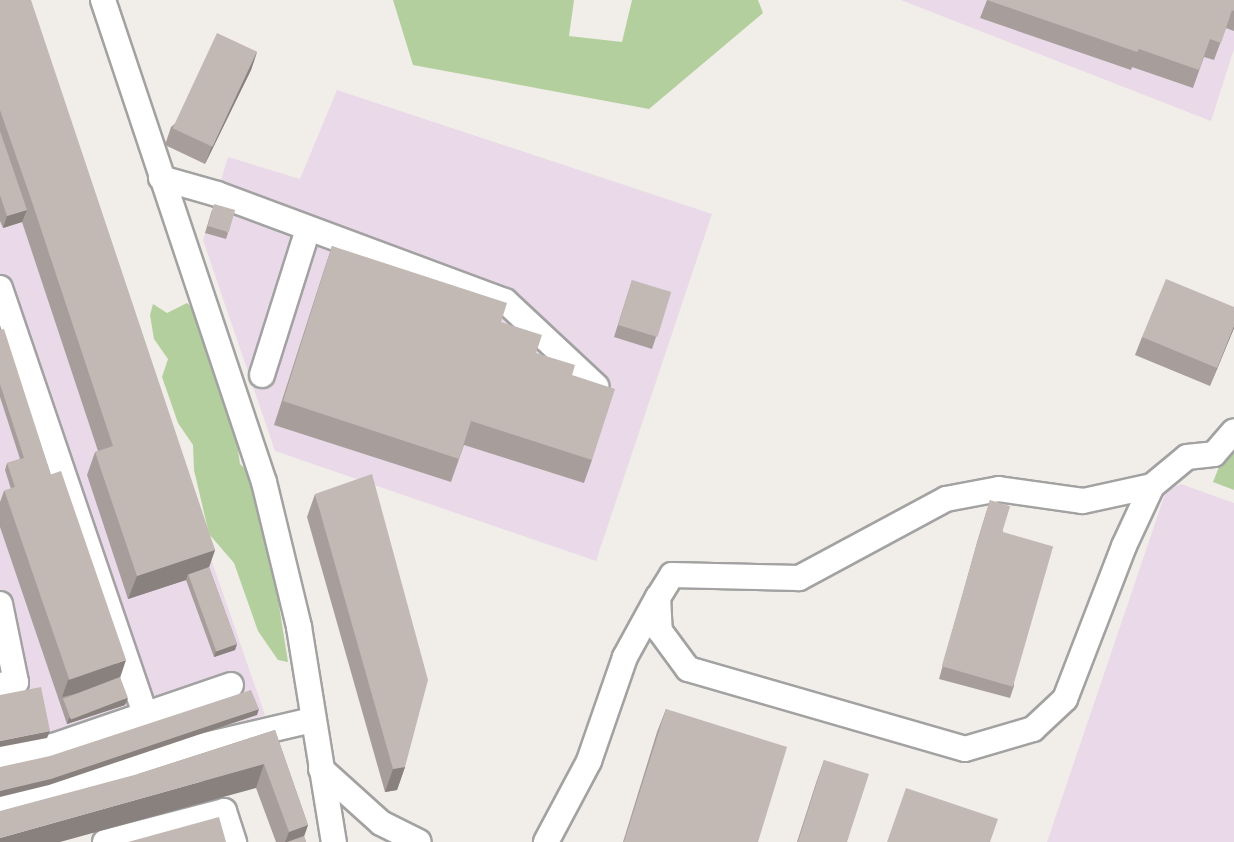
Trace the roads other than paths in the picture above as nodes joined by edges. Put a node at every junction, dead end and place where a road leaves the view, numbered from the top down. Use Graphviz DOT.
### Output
graph roads {
  1 [pos="103,0"];
  2 [pos="161,178"];
  3 [pos="308,230"];
  4 [pos="2,298"];
  5 [pos="262,375"];
  6 [pos="596,386"];
  7 [pos="1234,431"];
  8 [pos="1152,486"];
  9 [pos="658,597"];
  10 [pos="0,604"];
  11 [pos="0,685"];
  12 [pos="231,685"];
  13 [pos="145,714"];
  14 [pos="312,720"];
  15 [pos="0,757"];
  16 [pos="321,769"];
  17 [pos="0,804"];
  18 [pos="105,842"];
  19 [pos="234,842"];
  20 [pos="333,842"];
  21 [pos="419,842"];
  22 [pos="546,842"];
  1 -- 2 [label="lane"];
  2 -- 3 [label="lane"];
  2 -- 14 [label="lane"];
  3 -- 5 [label="lane"];
  3 -- 6 [label="lane"];
  4 -- 13 [label="lane"];
  7 -- 8 [label="lane"];
  8 -- 9 [label="lane"];
  8 -- 9 [label="lane"];
  9 -- 22 [label="lane"];
  10 -- 11 [label="lane"];
  12 -- 13 [label="lane"];
  13 -- 15 [label="lane"];
  14 -- 16 [label="lane"];
  14 -- 17 [label="lane"];
  16 -- 20 [label="lane"];
  16 -- 21 [label="lane"];
  18 -- 19 [label="lane"];
}
